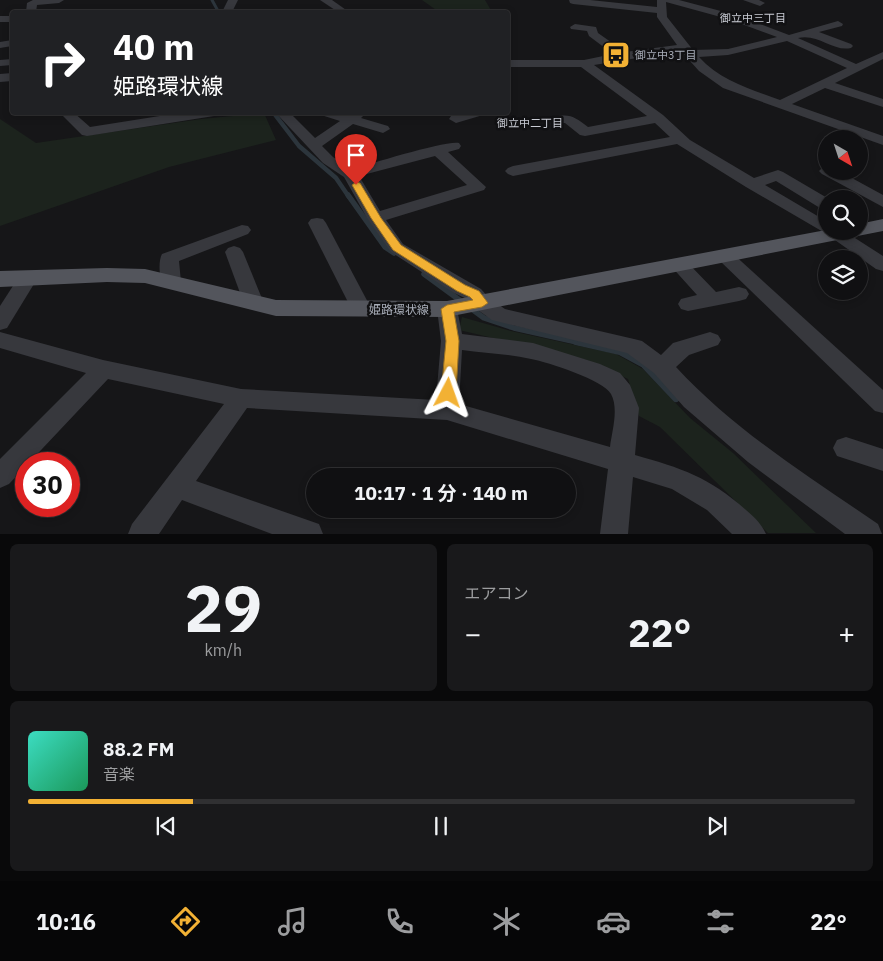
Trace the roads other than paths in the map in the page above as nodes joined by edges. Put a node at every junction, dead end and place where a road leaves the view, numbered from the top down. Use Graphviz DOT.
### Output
graph roads {
  1 [pos="59,0"];
  2 [pos="325,0"];
  3 [pos="748,0"];
  4 [pos="573,2"];
  5 [pos="760,4"];
  6 [pos="661,5"];
  7 [pos="31,10"];
  8 [pos="341,10"];
  9 [pos="591,10"];
  10 [pos="838,24"];
  11 [pos="575,27"];
  12 [pos="808,32"];
  13 [pos="788,38"];
  14 [pos="847,46"];
  15 [pos="687,51"];
  16 [pos="883,55"];
  17 [pos="624,56"];
  18 [pos="584,63"];
  19 [pos="510,64"];
  20 [pos="854,67"];
  21 [pos="822,83"];
  22 [pos="874,102"];
  23 [pos="780,105"];
  24 [pos="68,115"];
  25 [pos="284,115"];
  26 [pos="477,115"];
  27 [pos="171,116"];
  28 [pos="355,116"];
  29 [pos="658,118"];
  30 [pos="132,119"];
  31 [pos="456,119"];
  32 [pos="560,120"];
  33 [pos="383,129"];
  34 [pos="680,139"];
  35 [pos="883,141"];
  36 [pos="313,146"];
  37 [pos="454,146"];
  38 [pos="437,150"];
  39 [pos="812,163"];
  40 [pos="818,166"];
  41 [pos="513,171"];
  42 [pos="350,174"];
  43 [pos="843,180"];
  44 [pos="752,184"];
  45 [pos="818,199"];
  46 [pos="883,202"];
  47 [pos="818,214"];
  48 [pos="376,218"];
  49 [pos="318,223"];
  50 [pos="242,230"];
  51 [pos="818,236"];
  52 [pos="862,240"];
  53 [pos="234,252"];
  54 [pos="725,256"];
  55 [pos="883,264"];
  56 [pos="679,265"];
  57 [pos="27,278"];
  58 [pos="0,279"];
  59 [pos="171,282"];
  60 [pos="739,294"];
  61 [pos="712,299"];
  62 [pos="253,301"];
  63 [pos="688,304"];
  64 [pos="464,306"];
  65 [pos="361,308"];
  66 [pos="0,323"];
  67 [pos="0,340"];
  68 [pos="710,340"];
  69 [pos="452,341"];
  70 [pos="662,367"];
  71 [pos="103,369"];
  72 [pos="241,398"];
  73 [pos="883,404"];
  74 [pos="447,410"];
  75 [pos="846,448"];
  76 [pos="883,460"];
  77 [pos="622,463"];
  78 [pos="0,476"];
  79 [pos="177,486"];
  80 [pos="142,534"];
  81 [pos="309,534"];
  82 [pos="614,534"];
  83 [pos="752,534"];
  84 [pos="868,534"];
  1 -- 7 [label="street"];
  2 -- 8 [label="street"];
  3 -- 5 [label="street"];
  4 -- 6 [label="street"];
  6 -- 9 [label="street"];
  6 -- 13 [label="street"];
  6 -- 15 [label="street"];
  10 -- 12 [label="street"];
  11 -- 17 [label="street"];
  12 -- 13 [label="street"];
  12 -- 14 [label="street"];
  13 -- 15 [label="street"];
  13 -- 20 [label="street"];
  15 -- 17 [label="street"];
  15 -- 23 [label="street"];
  16 -- 20 [label="street"];
  17 -- 18 [label="street"];
  18 -- 19 [label="street"];
  18 -- 29 [label="street"];
  20 -- 21 [label="street"];
  21 -- 22 [label="street"];
  21 -- 23 [label="street"];
  23 -- 35 [label="street"];
  24 -- 30 [label="street"];
  25 -- 36 [label="street"];
  26 -- 31 [label="street"];
  27 -- 30 [label="street"];
  28 -- 33 [label="street"];
  28 -- 36 [label="street"];
  29 -- 32 [label="street"];
  29 -- 34 [label="street"];
  34 -- 41 [label="street"];
  34 -- 44 [label="street"];
  36 -- 42 [label="street"];
  37 -- 38 [label="street"];
  38 -- 42 [label="street"];
  38 -- 48 [label="street"];
  39 -- 40 [label="street"];
  42 -- 48 [label="street"];
  43 -- 46 [label="street"];
  44 -- 45 [label="street"];
  44 -- 47 [label="street"];
  48 -- 64 [label="street"];
  49 -- 65 [label="street"];
  50 -- 59 [label="street"];
  51 -- 54 [label="main road, 姫路環状線"];
  52 -- 55 [label="street"];
  53 -- 62 [label="street"];
  54 -- 56 [label="main road, 姫路環状線"];
  54 -- 73 [label="street"];
  56 -- 61 [label="street"];
  56 -- 64 [label="main road, 姫路環状線"];
  57 -- 58 [label="main road, 姫路環状線"];
  57 -- 59 [label="main road, 姫路環状線"];
  57 -- 66 [label="street"];
  59 -- 62 [label="main road, 姫路環状線"];
  60 -- 61 [label="street"];
  61 -- 63 [label="street"];
  62 -- 65 [label="main road, 姫路環状線"];
  64 -- 65 [label="main road, 姫路環状線"];
  64 -- 69 [label="street"];
  64 -- 70 [label="street"];
  67 -- 71 [label="street"];
  68 -- 70 [label="street"];
  69 -- 74 [label="street"];
  69 -- 77 [label="street"];
  70 -- 84 [label="street"];
  71 -- 72 [label="street"];
  71 -- 78 [label="street"];
  72 -- 74 [label="street"];
  72 -- 79 [label="street"];
  74 -- 77 [label="street"];
  75 -- 76 [label="street"];
  77 -- 82 [label="street"];
  77 -- 83 [label="street"];
  79 -- 80 [label="street"];
  79 -- 81 [label="street"];
}
